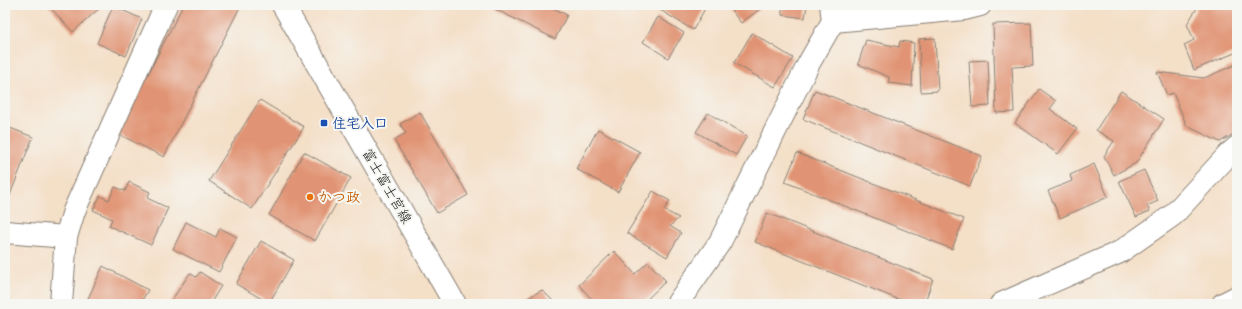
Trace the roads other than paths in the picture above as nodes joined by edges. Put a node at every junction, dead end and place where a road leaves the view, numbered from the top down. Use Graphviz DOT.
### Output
graph roads {
  1 [pos="166,5"];
  2 [pos="283,5"];
  3 [pos="980,5"];
  4 [pos="832,13"];
  5 [pos="1237,147"];
  6 [pos="5,232"];
  7 [pos="66,238"];
  8 [pos="1237,297"];
  9 [pos="61,304"];
  10 [pos="455,304"];
  11 [pos="677,304"];
  12 [pos="1001,304"];
  13 [pos="1223,304"];
  1 -- 7 [label="main road"];
  2 -- 10 [label="main road, 富士富士宮線"];
  3 -- 4 [label="main road"];
  4 -- 11 [label="main road"];
  5 -- 12 [label="main road"];
  6 -- 7 [label="main road"];
  7 -- 9 [label="main road"];
  8 -- 13 [label="main road"];
}
